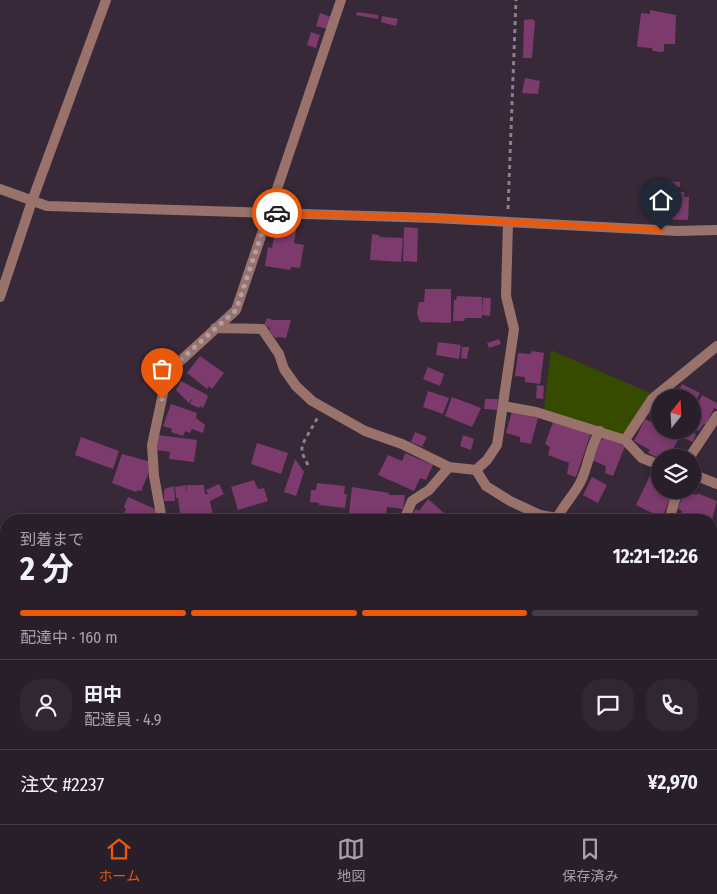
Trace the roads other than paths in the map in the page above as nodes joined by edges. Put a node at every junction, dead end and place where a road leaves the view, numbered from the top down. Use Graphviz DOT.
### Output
graph roads {
  1 [pos="106,0"];
  2 [pos="341,0"];
  3 [pos="0,189"];
  4 [pos="32,201"];
  5 [pos="269,212"];
  6 [pos="508,222"];
  7 [pos="717,230"];
  8 [pos="0,297"];
  9 [pos="215,328"];
  10 [pos="717,346"];
  11 [pos="503,406"];
  12 [pos="717,416"];
  13 [pos="600,431"];
  14 [pos="625,440"];
  15 [pos="695,449"];
  16 [pos="651,462"];
  17 [pos="449,467"];
  18 [pos="476,470"];
  19 [pos="701,478"];
  20 [pos="717,484"];
  21 [pos="675,499"];
  22 [pos="161,514"];
  23 [pos="407,514"];
  24 [pos="540,514"];
  25 [pos="560,514"];
  26 [pos="671,514"];
  1 -- 4 [label="street"];
  2 -- 5 [label="street"];
  3 -- 4 [label="street"];
  4 -- 5 [label="street"];
  4 -- 8 [label="street"];
  5 -- 6 [label="street"];
  5 -- 9 [label="street"];
  6 -- 7 [label="street"];
  6 -- 11 [label="street"];
  9 -- 17 [label="street"];
  9 -- 22 [label="street"];
  10 -- 14 [label="street"];
  11 -- 13 [label="street"];
  11 -- 18 [label="street"];
  12 -- 15 [label="street"];
  13 -- 14 [label="street"];
  13 -- 25 [label="street"];
  14 -- 16 [label="street"];
  17 -- 18 [label="street"];
  17 -- 23 [label="street"];
  18 -- 24 [label="street"];
  19 -- 20 [label="street"];
  21 -- 26 [label="street"];
}
